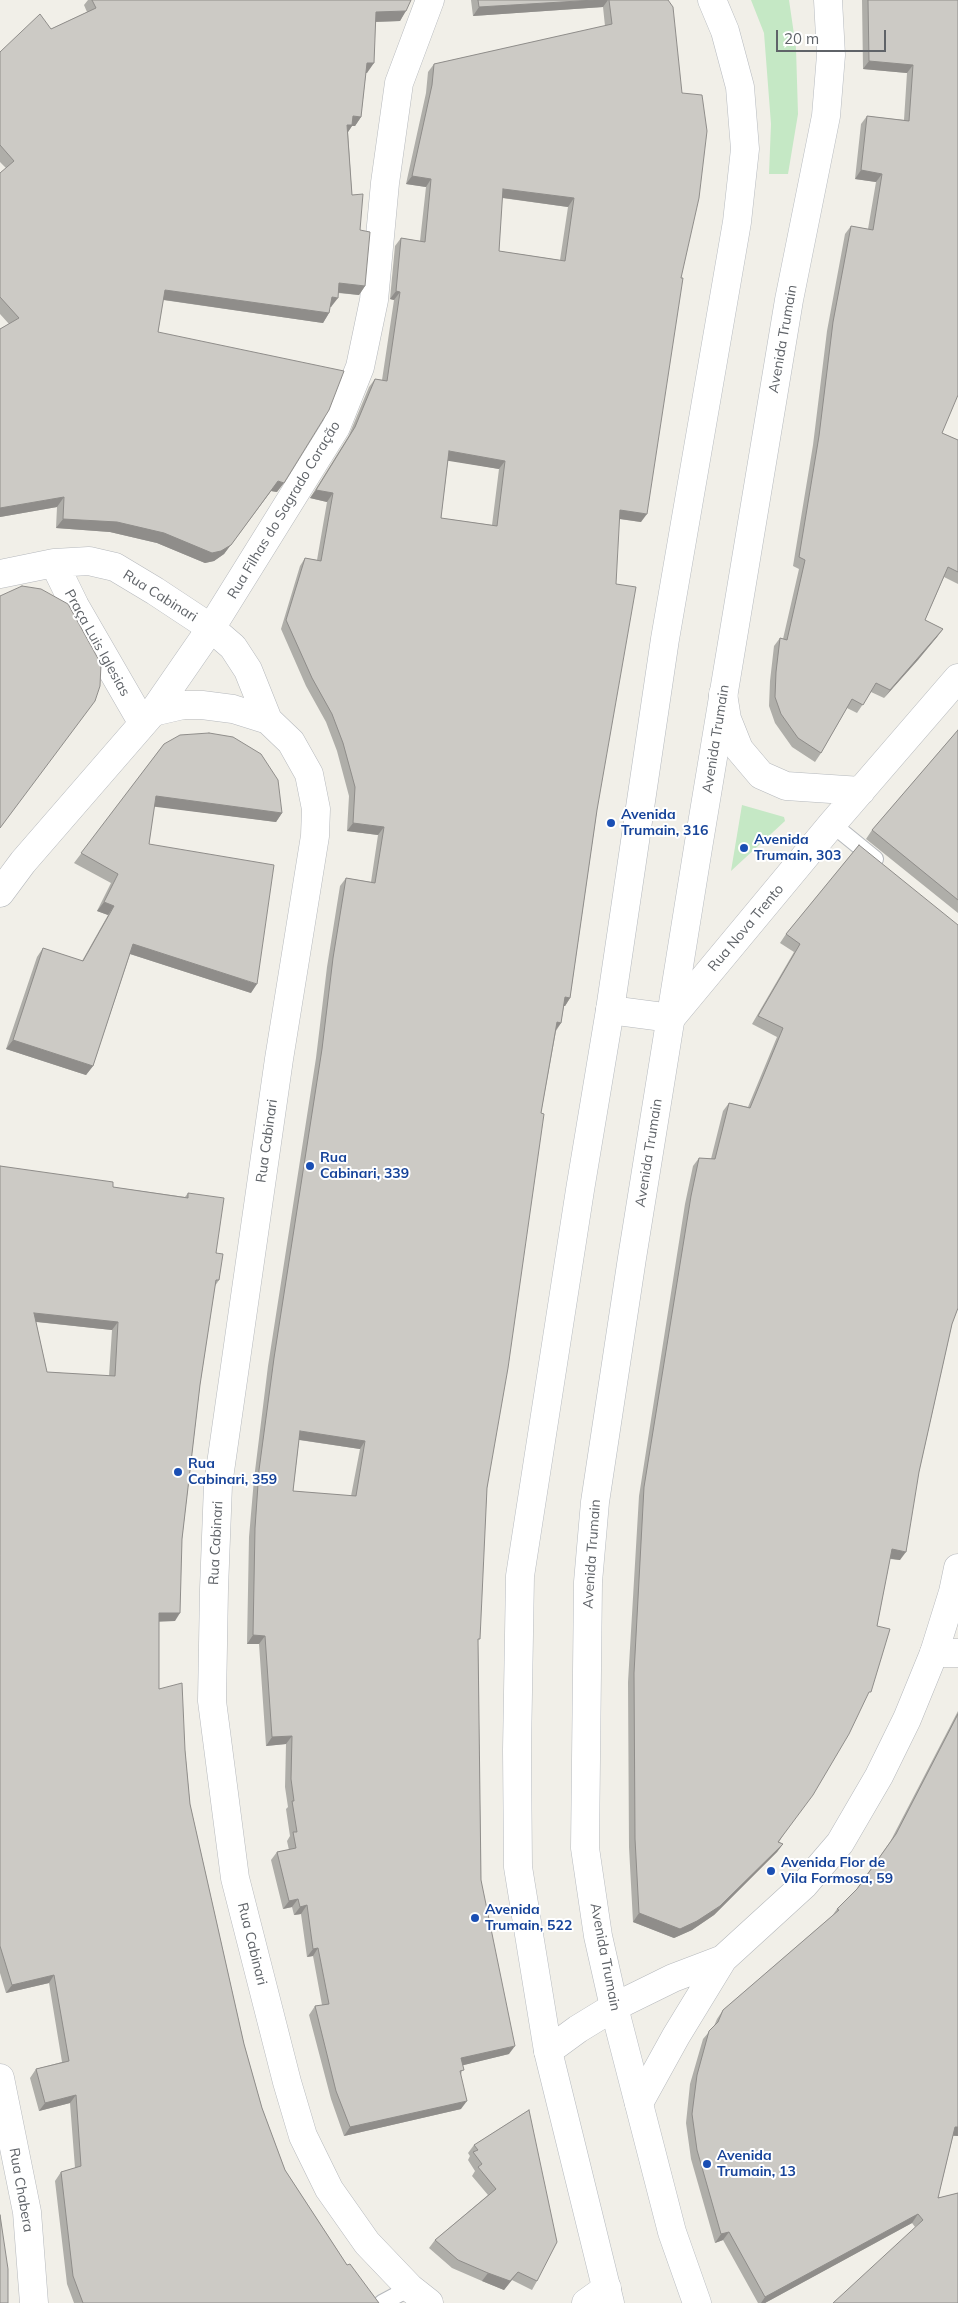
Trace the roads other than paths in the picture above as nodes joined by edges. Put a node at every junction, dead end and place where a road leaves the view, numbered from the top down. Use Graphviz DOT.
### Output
graph roads {
  1 [pos="430,0"];
  2 [pos="712,0"];
  3 [pos="828,0"];
  4 [pos="54,563"];
  5 [pos="0,574"];
  6 [pos="211,628"];
  7 [pos="958,678"];
  8 [pos="723,694"];
  9 [pos="148,717"];
  10 [pos="268,720"];
  11 [pos="861,791"];
  12 [pos="832,824"];
  13 [pos="891,872"];
  14 [pos="0,893"];
  15 [pos="610,1010"];
  16 [pos="671,1018"];
  17 [pos="958,1568"];
  18 [pos="946,1653"];
  19 [pos="724,1960"];
  20 [pos="614,2007"];
  21 [pos="548,2051"];
  22 [pos="0,2078"];
  23 [pos="639,2103"];
  24 [pos="420,2295"];
  25 [pos="601,2298"];
  26 [pos="34,2303"];
  27 [pos="382,2303"];
  28 [pos="697,2303"];
  1 -- 6 [label="street, Rua Filhas do Sagrado Coração"];
  2 -- 15 [label="street"];
  3 -- 8 [label="street, Avenida Trumain"];
  4 -- 5 [label="street, Rua Cabinari"];
  4 -- 6 [label="street, Rua Cabinari"];
  4 -- 9 [label="street, Praça Luis Iglesias"];
  6 -- 9 [label="street, Rua Filhas do Sagrado Coração"];
  6 -- 10 [label="street, Rua Cabinari"];
  7 -- 11 [label="street, Rua Nova Trento"];
  8 -- 11 [label="street"];
  8 -- 16 [label="street, Avenida Trumain"];
  9 -- 10 [label="street, Rua Cabinari"];
  9 -- 14 [label="street, Rua Filhas do Sagrado Coração"];
  10 -- 24 [label="street, Rua Cabinari"];
  11 -- 12 [label="street, Rua Nova Trento"];
  12 -- 13 [label="lane"];
  12 -- 16 [label="street, Rua Nova Trento"];
  15 -- 16 [label="street"];
  15 -- 21 [label="street"];
  16 -- 20 [label="street, Avenida Trumain"];
  17 -- 18 [label="street"];
  18 -- 19 [label="street"];
  19 -- 20 [label="street"];
  19 -- 23 [label="street"];
  20 -- 21 [label="street"];
  20 -- 23 [label="street, Avenida Trumain"];
  21 -- 25 [label="street"];
  22 -- 26 [label="street, Rua Chabera"];
  23 -- 28 [label="street, Avenida Trumain"];
  24 -- 27 [label="lane"];
}
